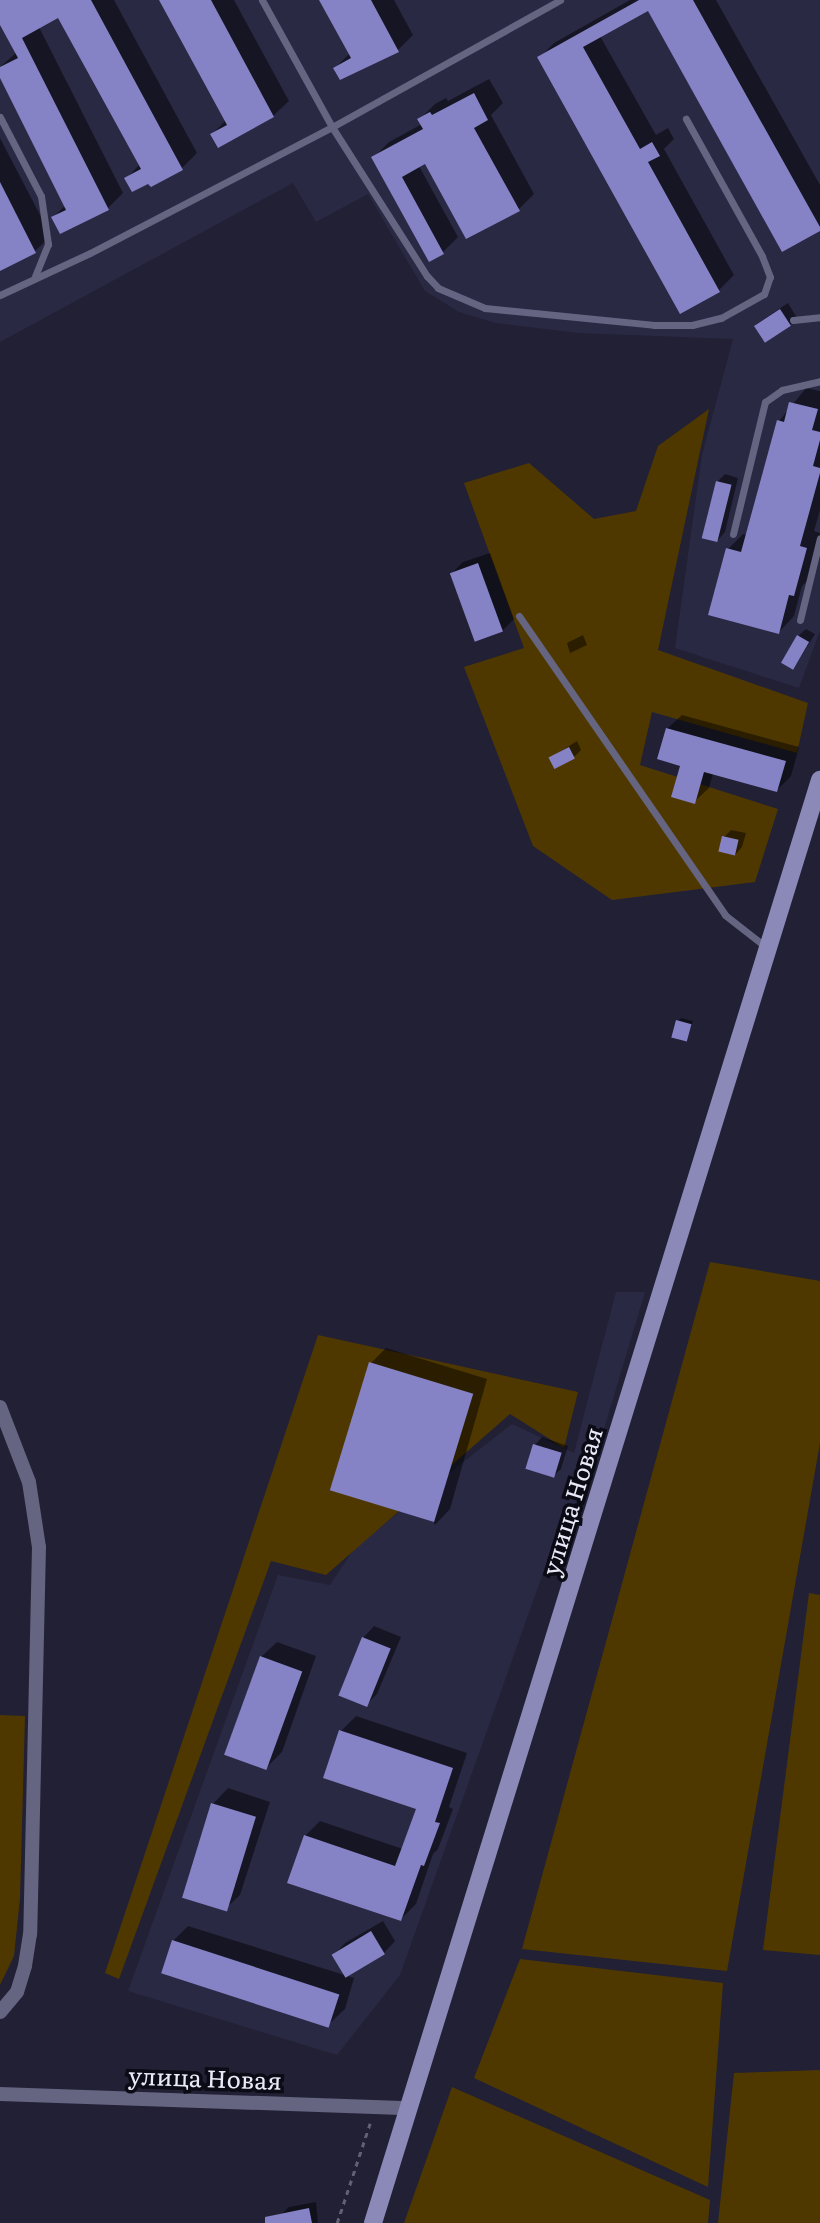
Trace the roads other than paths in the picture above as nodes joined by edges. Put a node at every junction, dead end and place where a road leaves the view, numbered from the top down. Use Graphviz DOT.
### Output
graph roads {
  1 [pos="262,0"];
  2 [pos="560,0"];
  3 [pos="0,117"];
  4 [pos="686,119"];
  5 [pos="332,127"];
  6 [pos="35,277"];
  7 [pos="0,295"];
  8 [pos="820,317"];
  9 [pos="793,320"];
  10 [pos="820,381"];
  11 [pos="733,534"];
  12 [pos="820,538"];
  13 [pos="519,616"];
  14 [pos="800,620"];
  15 [pos="820,780"];
  16 [pos="767,948"];
  17 [pos="0,1407"];
  18 [pos="0,2012"];
  19 [pos="0,2094"];
  20 [pos="409,2108"];
  21 [pos="373,2223"];
  1 -- 5 [label="lane"];
  2 -- 5 [label="lane"];
  3 -- 6 [label="lane"];
  4 -- 5 [label="lane"];
  5 -- 6 [label="lane"];
  6 -- 7 [label="lane"];
  8 -- 9 [label="lane"];
  10 -- 11 [label="lane"];
  12 -- 14 [label="lane"];
  13 -- 16 [label="lane"];
  15 -- 16 [label="street, улица Новая"];
  16 -- 20 [label="street, улица Новая"];
  17 -- 18 [label="street"];
  19 -- 20 [label="street, улица Новая"];
  20 -- 21 [label="street, улица Новая"];
}
